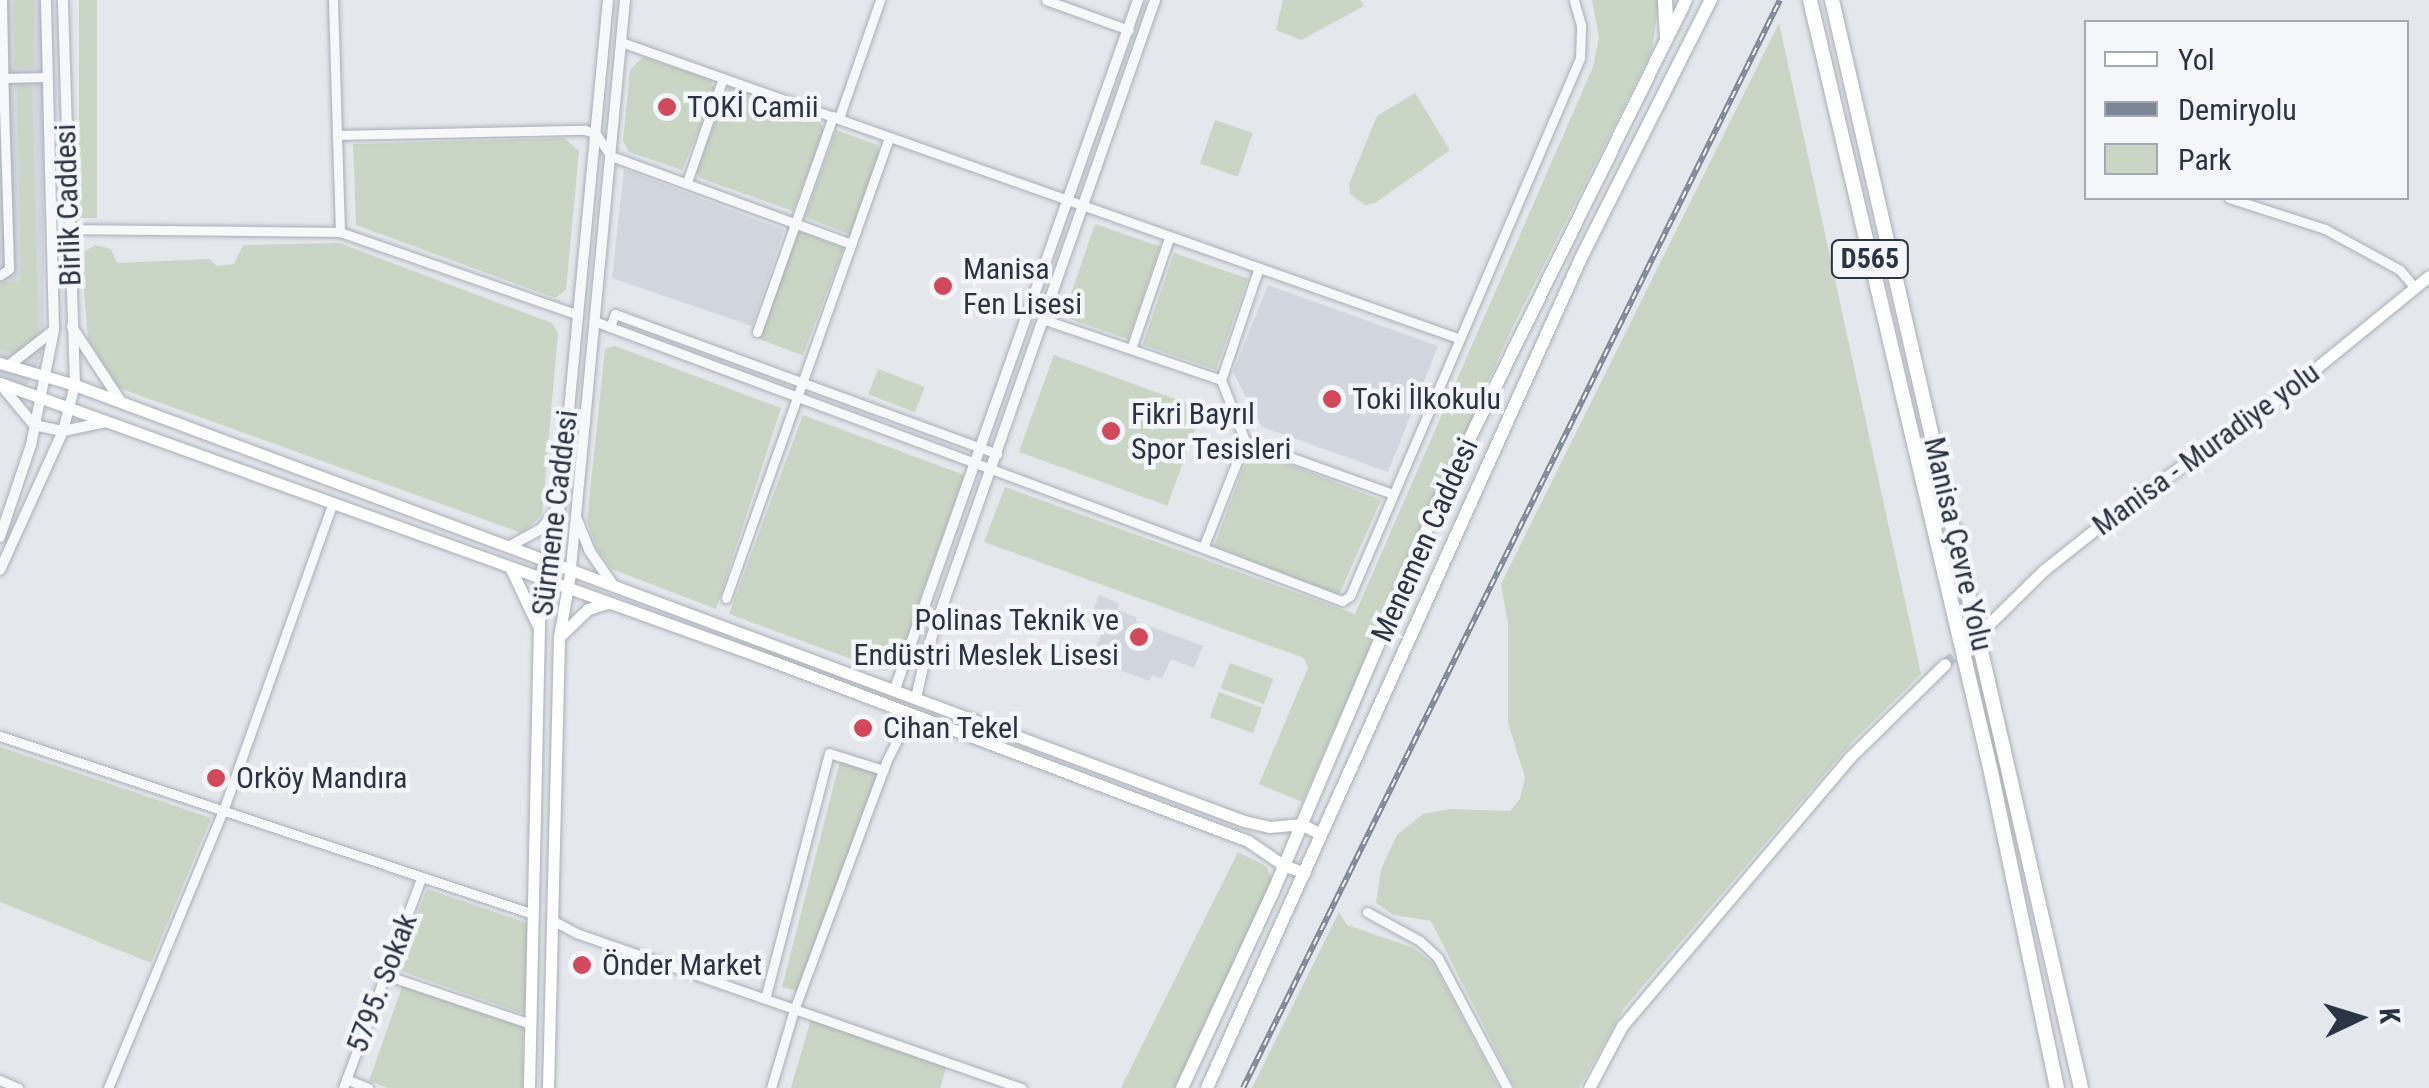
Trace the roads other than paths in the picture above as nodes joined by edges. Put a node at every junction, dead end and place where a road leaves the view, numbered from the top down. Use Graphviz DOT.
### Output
graph roads {
  1 [pos="2,0"];
  2 [pos="46,0"];
  3 [pos="63,0"];
  4 [pos="333,0"];
  5 [pos="608,0"];
  6 [pos="625,0"];
  7 [pos="880,0"];
  8 [pos="1046,0"];
  9 [pos="1138,0"];
  10 [pos="1155,0"];
  11 [pos="1574,0"];
  12 [pos="1665,0"];
  13 [pos="1686,0"];
  14 [pos="1711,0"];
  15 [pos="1810,0"];
  16 [pos="1832,0"];
  17 [pos="1129,30"];
  18 [pos="1667,37"];
  19 [pos="621,42"];
  20 [pos="2,56"];
  21 [pos="47,77"];
  22 [pos="4,78"];
  23 [pos="724,78"];
  24 [pos="2,106"];
  25 [pos="836,117"];
  26 [pos="596,134"];
  27 [pos="337,135"];
  28 [pos="889,138"];
  29 [pos="611,156"];
  30 [pos="687,182"];
  31 [pos="2235,200"];
  32 [pos="1069,202"];
  33 [pos="1084,208"];
  34 [pos="796,222"];
  35 [pos="68,230"];
  36 [pos="340,232"];
  37 [pos="1169,238"];
  38 [pos="852,244"];
  39 [pos="1258,270"];
  40 [pos="0,275"];
  41 [pos="2429,276"];
  42 [pos="2415,288"];
  43 [pos="578,315"];
  44 [pos="1042,319"];
  45 [pos="594,321"];
  46 [pos="72,326"];
  47 [pos="610,327"];
  48 [pos="54,330"];
  49 [pos="757,332"];
  50 [pos="1458,338"];
  51 [pos="1131,348"];
  52 [pos="4,365"];
  53 [pos="46,376"];
  54 [pos="1221,380"];
  55 [pos="804,382"];
  56 [pos="0,383"];
  57 [pos="75,385"];
  58 [pos="798,397"];
  59 [pos="40,398"];
  60 [pos="121,402"];
  61 [pos="69,408"];
  62 [pos="109,422"];
  63 [pos="34,425"];
  64 [pos="64,431"];
  65 [pos="1245,440"];
  66 [pos="31,445"];
  67 [pos="54,448"];
  68 [pos="982,448"];
  69 [pos="997,454"];
  70 [pos="977,465"];
  71 [pos="991,472"];
  72 [pos="1393,494"];
  73 [pos="332,505"];
  74 [pos="560,505"];
  75 [pos="575,513"];
  76 [pos="0,538"];
  77 [pos="510,546"];
  78 [pos="1203,548"];
  79 [pos="546,558"];
  80 [pos="571,568"];
  81 [pos="511,569"];
  82 [pos="0,570"];
  83 [pos="540,580"];
  84 [pos="614,586"];
  85 [pos="567,588"];
  86 [pos="726,598"];
  87 [pos="609,603"];
  88 [pos="1987,626"];
  89 [pos="540,632"];
  90 [pos="559,636"];
  91 [pos="1945,664"];
  92 [pos="894,690"];
  93 [pos="916,698"];
  94 [pos="888,708"];
  95 [pos="909,716"];
  96 [pos="0,736"];
  97 [pos="883,770"];
  98 [pos="223,811"];
  99 [pos="1300,824"];
  100 [pos="1321,834"];
  101 [pos="1283,866"];
  102 [pos="1305,873"];
  103 [pos="421,878"];
  104 [pos="1367,912"];
  105 [pos="532,914"];
  106 [pos="552,920"];
  107 [pos="385,975"];
  108 [pos="764,999"];
  109 [pos="794,1010"];
  110 [pos="531,1024"];
  111 [pos="0,1080"];
  112 [pos="344,1084"];
  113 [pos="18,1088"];
  114 [pos="108,1088"];
  115 [pos="368,1088"];
  116 [pos="530,1088"];
  117 [pos="548,1088"];
  118 [pos="770,1088"];
  119 [pos="1022,1088"];
  120 [pos="1182,1088"];
  121 [pos="1207,1088"];
  122 [pos="1507,1088"];
  123 [pos="1589,1088"];
  124 [pos="2057,1088"];
  125 [pos="2081,1088"];
  1 -- 20 [label="street"];
  2 -- 21 [label="street, Birlik Caddesi"];
  3 -- 35 [label="street, Birlik Caddesi"];
  4 -- 27 [label="street"];
  5 -- 26 [label="street, Sürmene Caddesi"];
  6 -- 19 [label="street, Sürmene Caddesi"];
  7 -- 25 [label="street"];
  8 -- 17 [label="street"];
  9 -- 17 [label="street"];
  10 -- 33 [label="street"];
  11 -- 50 [label="street"];
  12 -- 18 [label="highway"];
  13 -- 18 [label="main road, Menemen Caddesi"];
  14 -- 100 [label="main road, Menemen Caddesi"];
  15 -- 124 [label="highway, Manisa Çevre Yolu / D565"];
  16 -- 125 [label="highway, Manisa Çevre Yolu / D565"];
  17 -- 32 [label="street"];
  18 -- 99 [label="main road, Menemen Caddesi"];
  19 -- 23 [label="street"];
  19 -- 29 [label="street, Sürmene Caddesi"];
  20 -- 22 [label="street"];
  21 -- 22 [label="street"];
  21 -- 48 [label="street, Birlik Caddesi"];
  22 -- 24 [label="street"];
  23 -- 25 [label="street"];
  23 -- 30 [label="street"];
  24 -- 40 [label="street"];
  25 -- 28 [label="street"];
  25 -- 34 [label="street"];
  26 -- 27 [label="street"];
  26 -- 29 [label="street"];
  26 -- 43 [label="street, Sürmene Caddesi"];
  27 -- 36 [label="street"];
  28 -- 32 [label="street"];
  28 -- 38 [label="street"];
  29 -- 30 [label="street"];
  29 -- 45 [label="street, Sürmene Caddesi"];
  30 -- 34 [label="street"];
  31 -- 42 [label="street"];
  32 -- 33 [label="street"];
  32 -- 68 [label="street"];
  33 -- 37 [label="street"];
  33 -- 44 [label="street"];
  34 -- 38 [label="street"];
  34 -- 49 [label="street"];
  35 -- 36 [label="street"];
  35 -- 46 [label="street, Birlik Caddesi"];
  36 -- 43 [label="street"];
  37 -- 39 [label="street"];
  37 -- 51 [label="street"];
  38 -- 55 [label="street"];
  39 -- 50 [label="street"];
  39 -- 54 [label="street"];
  41 -- 42 [label="main road, Manisa - Muradiye yolu"];
  42 -- 88 [label="main road, Manisa - Muradiye yolu"];
  43 -- 74 [label="street, Sürmene Caddesi"];
  44 -- 51 [label="street"];
  44 -- 69 [label="street"];
  45 -- 47 [label="street"];
  45 -- 75 [label="street, Sürmene Caddesi"];
  46 -- 57 [label="street, Birlik Caddesi"];
  46 -- 60 [label="street"];
  47 -- 55 [label="street"];
  47 -- 58 [label="street"];
  48 -- 52 [label="street"];
  48 -- 53 [label="street, Birlik Caddesi"];
  50 -- 72 [label="street"];
  51 -- 54 [label="street"];
  52 -- 53 [label="main road"];
  53 -- 57 [label="main road"];
  53 -- 59 [label="street, Birlik Caddesi"];
  54 -- 65 [label="street"];
  55 -- 58 [label="street"];
  55 -- 68 [label="street"];
  56 -- 59 [label="main road"];
  56 -- 63 [label="street"];
  57 -- 60 [label="main road"];
  57 -- 61 [label="street, Birlik Caddesi"];
  58 -- 70 [label="street"];
  58 -- 86 [label="street"];
  59 -- 61 [label="main road"];
  59 -- 63 [label="street, Birlik Caddesi"];
  60 -- 77 [label="main road"];
  61 -- 62 [label="main road"];
  61 -- 64 [label="street, Birlik Caddesi"];
  62 -- 64 [label="street"];
  62 -- 73 [label="main road"];
  63 -- 64 [label="street"];
  63 -- 66 [label="street"];
  64 -- 67 [label="street"];
  65 -- 72 [label="street"];
  65 -- 78 [label="street"];
  66 -- 67 [label="street"];
  66 -- 76 [label="street"];
  67 -- 82 [label="street"];
  68 -- 69 [label="street"];
  68 -- 70 [label="street"];
  69 -- 71 [label="street"];
  70 -- 71 [label="street"];
  70 -- 92 [label="street"];
  71 -- 78 [label="street"];
  71 -- 93 [label="street"];
  72 -- 78 [label="street"];
  73 -- 81 [label="main road"];
  73 -- 98 [label="street"];
  74 -- 77 [label="street"];
  74 -- 79 [label="street, Sürmene Caddesi"];
  75 -- 80 [label="street, Sürmene Caddesi"];
  75 -- 84 [label="street"];
  77 -- 79 [label="main road"];
  79 -- 80 [label="main road"];
  79 -- 83 [label="main road, Sürmene Caddesi"];
  80 -- 84 [label="main road"];
  80 -- 85 [label="main road, Sürmene Caddesi"];
  81 -- 83 [label="main road"];
  81 -- 89 [label="main road"];
  83 -- 85 [label="main road"];
  83 -- 89 [label="main road, Sürmene Caddesi"];
  84 -- 92 [label="main road"];
  85 -- 87 [label="main road"];
  85 -- 90 [label="main road, Sürmene Caddesi"];
  87 -- 90 [label="main road"];
  87 -- 94 [label="main road"];
  89 -- 105 [label="main road, Sürmene Caddesi"];
  90 -- 106 [label="main road, Sürmene Caddesi"];
  91 -- 123 [label="main road"];
  92 -- 93 [label="main road"];
  92 -- 94 [label="main road"];
  93 -- 95 [label="main road"];
  93 -- 99 [label="main road"];
  94 -- 95 [label="main road"];
  95 -- 97 [label="street"];
  95 -- 101 [label="main road"];
  96 -- 98 [label="street"];
  97 -- 108 [label="street"];
  97 -- 109 [label="street"];
  98 -- 103 [label="street"];
  98 -- 114 [label="street"];
  99 -- 100 [label="main road"];
  99 -- 101 [label="main road, Menemen Caddesi"];
  100 -- 102 [label="main road, Menemen Caddesi"];
  101 -- 102 [label="main road"];
  101 -- 120 [label="main road, Menemen Caddesi"];
  102 -- 121 [label="main road, Menemen Caddesi"];
  103 -- 105 [label="street"];
  103 -- 107 [label="street, 5795. Sokak"];
  104 -- 122 [label="street"];
  105 -- 106 [label="main road"];
  105 -- 110 [label="main road, Sürmene Caddesi"];
  106 -- 108 [label="street"];
  106 -- 117 [label="main road, Sürmene Caddesi"];
  107 -- 110 [label="street"];
  107 -- 112 [label="street, 5795. Sokak"];
  108 -- 109 [label="street"];
  109 -- 118 [label="street"];
  109 -- 119 [label="street"];
  110 -- 116 [label="main road, Sürmene Caddesi"];
  111 -- 113 [label="street"];
  112 -- 115 [label="street"];
}
